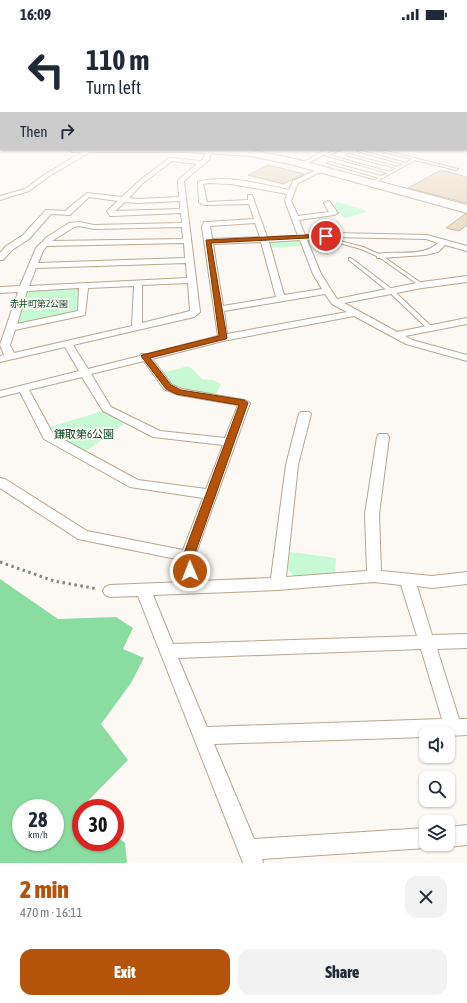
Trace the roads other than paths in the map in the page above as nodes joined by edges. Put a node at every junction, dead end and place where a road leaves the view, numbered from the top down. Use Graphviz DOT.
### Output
graph roads {
  1 [pos="56,170"];
  2 [pos="156,170"];
  3 [pos="192,170"];
  4 [pos="318,170"];
  5 [pos="340,170"];
  6 [pos="382,170"];
  7 [pos="394,170"];
  8 [pos="390,172"];
  9 [pos="376,180"];
  10 [pos="248,184"];
  11 [pos="291,193"];
  12 [pos="0,198"];
  13 [pos="123,199"];
  14 [pos="182,199"];
  15 [pos="251,202"];
  16 [pos="328,203"];
  17 [pos="467,209"];
  18 [pos="183,211"];
  19 [pos="294,218"];
  20 [pos="258,221"];
  21 [pos="185,225"];
  22 [pos="318,236"];
  23 [pos="302,238"];
  24 [pos="264,239"];
  25 [pos="186,241"];
  26 [pos="208,242"];
  27 [pos="444,242"];
  28 [pos="44,244"];
  29 [pos="467,249"];
  30 [pos="380,256"];
  31 [pos="0,258"];
  32 [pos="350,259"];
  33 [pos="188,260"];
  34 [pos="32,266"];
  35 [pos="467,279"];
  36 [pos="190,280"];
  37 [pos="138,283"];
  38 [pos="84,285"];
  39 [pos="422,285"];
  40 [pos="23,289"];
  41 [pos="0,290"];
  42 [pos="328,291"];
  43 [pos="390,291"];
  44 [pos="281,299"];
  45 [pos="335,302"];
  46 [pos="219,309"];
  47 [pos="356,313"];
  48 [pos="467,321"];
  49 [pos="137,326"];
  50 [pos="10,328"];
  51 [pos="430,328"];
  52 [pos="396,335"];
  53 [pos="223,338"];
  54 [pos="67,343"];
  55 [pos="10,356"];
  56 [pos="145,356"];
  57 [pos="467,358"];
  58 [pos="0,359"];
  59 [pos="85,371"];
  60 [pos="23,388"];
  61 [pos="0,394"];
  62 [pos="305,414"];
  63 [pos="384,437"];
  64 [pos="229,442"];
  65 [pos="0,482"];
  66 [pos="210,494"];
  67 [pos="188,556"];
  68 [pos="374,576"];
  69 [pos="467,578"];
  70 [pos="407,579"];
  71 [pos="278,584"];
  72 [pos="192,587"];
  73 [pos="143,590"];
  74 [pos="110,591"];
  75 [pos="428,641"];
  76 [pos="467,641"];
  77 [pos="169,651"];
  78 [pos="460,727"];
  79 [pos="202,736"];
  80 [pos="467,835"];
  81 [pos="455,836"];
  82 [pos="419,839"];
  83 [pos="250,857"];
  1 -- 12 [label="street"];
  2 -- 13 [label="street"];
  3 -- 14 [label="street"];
  4 -- 11 [label="street"];
  5 -- 9 [label="main road"];
  6 -- 8 [label="lane"];
  7 -- 8 [label="lane"];
  8 -- 9 [label="lane"];
  9 -- 17 [label="main road"];
  10 -- 11 [label="street"];
  10 -- 15 [label="street"];
  10 -- 15 [label="street"];
  11 -- 19 [label="street"];
  13 -- 14 [label="street"];
  13 -- 18 [label="street"];
  13 -- 31 [label="street"];
  14 -- 18 [label="street"];
  15 -- 20 [label="street"];
  16 -- 19 [label="street"];
  18 -- 21 [label="street"];
  19 -- 23 [label="street"];
  20 -- 24 [label="street"];
  20 -- 26 [label="street"];
  21 -- 25 [label="street"];
  21 -- 28 [label="street"];
  22 -- 23 [label="street"];
  22 -- 27 [label="street"];
  22 -- 30 [label="lane"];
  23 -- 24 [label="street"];
  23 -- 42 [label="street"];
  24 -- 26 [label="street"];
  24 -- 44 [label="street"];
  25 -- 28 [label="street"];
  25 -- 33 [label="street"];
  26 -- 46 [label="street"];
  27 -- 29 [label="street"];
  27 -- 30 [label="street"];
  28 -- 34 [label="street"];
  30 -- 39 [label="lane"];
  32 -- 43 [label="lane"];
  33 -- 34 [label="street"];
  33 -- 36 [label="street"];
  34 -- 40 [label="street"];
  35 -- 39 [label="street"];
  36 -- 37 [label="street"];
  36 -- 49 [label="street"];
  37 -- 38 [label="street"];
  37 -- 49 [label="street"];
  38 -- 40 [label="street"];
  38 -- 50 [label="street"];
  39 -- 43 [label="street"];
  40 -- 41 [label="street"];
  40 -- 50 [label="street"];
  42 -- 44 [label="street"];
  42 -- 45 [label="street"];
  43 -- 45 [label="street"];
  43 -- 51 [label="lane"];
  44 -- 46 [label="street"];
  45 -- 47 [label="street"];
  46 -- 53 [label="street"];
  47 -- 52 [label="street"];
  47 -- 53 [label="street"];
  48 -- 51 [label="street"];
  49 -- 54 [label="street"];
  50 -- 55 [label="street"];
  51 -- 52 [label="street"];
  52 -- 57 [label="street"];
  53 -- 56 [label="street"];
  54 -- 55 [label="street"];
  54 -- 59 [label="street"];
  55 -- 58 [label="street"];
  56 -- 59 [label="street"];
  56 -- 64 [label="street"];
  59 -- 60 [label="street"];
  59 -- 64 [label="street"];
  60 -- 61 [label="street"];
  60 -- 66 [label="street"];
  62 -- 71 [label="street"];
  63 -- 68 [label="street"];
  64 -- 66 [label="street"];
  65 -- 67 [label="street"];
  66 -- 67 [label="street"];
  67 -- 72 [label="street"];
  68 -- 70 [label="street"];
  68 -- 71 [label="street"];
  69 -- 70 [label="street"];
  70 -- 75 [label="street"];
  71 -- 72 [label="street"];
  72 -- 73 [label="street"];
  73 -- 74 [label="street"];
  73 -- 77 [label="street"];
  75 -- 76 [label="street"];
  75 -- 77 [label="street"];
  75 -- 78 [label="street"];
  77 -- 79 [label="street"];
  78 -- 79 [label="street"];
  79 -- 83 [label="street"];
  80 -- 81 [label="street"];
  82 -- 83 [label="street"];
}
